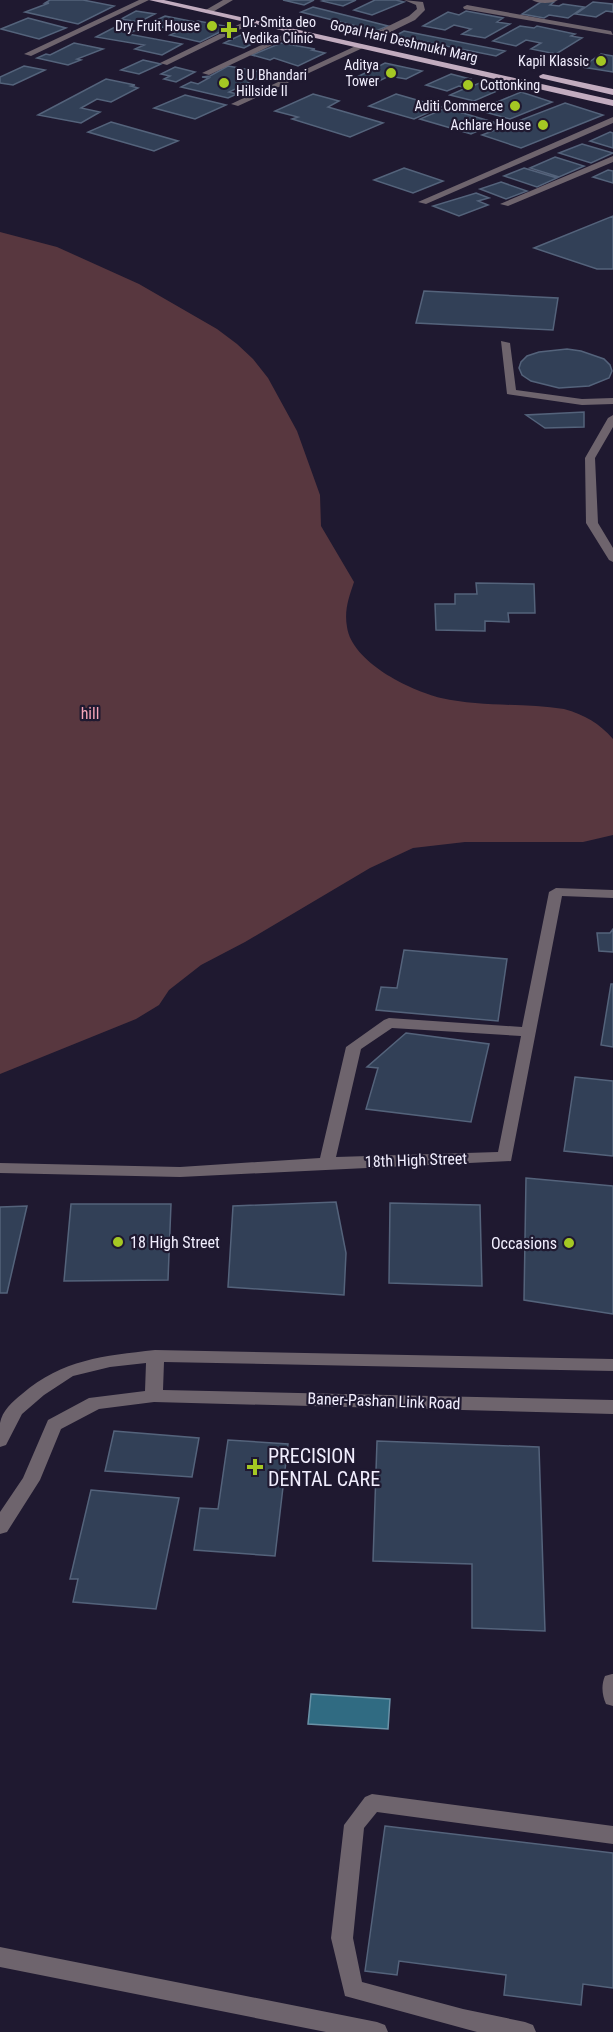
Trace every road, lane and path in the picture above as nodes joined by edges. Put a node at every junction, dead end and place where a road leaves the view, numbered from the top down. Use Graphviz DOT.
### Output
graph roads {
  1 [pos="145,0"];
  2 [pos="153,0"];
  3 [pos="198,0"];
  4 [pos="408,0"];
  5 [pos="536,0"];
  6 [pos="554,0"];
  7 [pos="231,3"];
  8 [pos="220,4"];
  9 [pos="468,7"];
  10 [pos="208,11"];
  11 [pos="253,21"];
  12 [pos="320,26"];
  13 [pos="298,31"];
  14 [pos="611,33"];
  15 [pos="371,38"];
  16 [pos="363,46"];
  17 [pos="28,54"];
  18 [pos="453,56"];
  19 [pos="164,63"];
  20 [pos="206,73"];
  21 [pos="535,75"];
  22 [pos="613,92"];
  23 [pos="613,103"];
  24 [pos="235,104"];
  25 [pos="613,120"];
  26 [pos="613,159"];
  27 [pos="423,202"];
  28 [pos="505,204"];
  29 [pos="505,343"];
  30 [pos="613,401"];
  31 [pos="613,418"];
  32 [pos="613,558"];
  33 [pos="613,894"];
  34 [pos="528,1032"];
  35 [pos="327,1163"];
  36 [pos="0,1168"];
  37 [pos="155,1356"];
  38 [pos="613,1365"];
  39 [pos="154,1396"];
  40 [pos="613,1407"];
  41 [pos="0,1440"];
  42 [pos="0,1527"];
  43 [pos="613,1835"];
  44 [pos="0,1957"];
  45 [pos="348,2029"];
  46 [pos="377,2032"];
  47 [pos="525,2032"];
  1 -- 17 [label="street"];
  2 -- 10 [label="main road, Gopal Hari Deshmukh Marg"];
  3 -- 8 [label="main road"];
  4 -- 15 [label="street"];
  5 -- 6 [label="street"];
  7 -- 8 [label="main road"];
  8 -- 10 [label="street"];
  9 -- 14 [label="street"];
  10 -- 11 [label="main road, Gopal Hari Deshmukh Marg"];
  11 -- 13 [label="main road, Gopal Hari Deshmukh Marg"];
  11 -- 19 [label="street"];
  12 -- 15 [label="main road, Gopal Hari Deshmukh Marg"];
  13 -- 16 [label="main road, Gopal Hari Deshmukh Marg"];
  13 -- 20 [label="street"];
  15 -- 18 [label="main road, Gopal Hari Deshmukh Marg"];
  16 -- 23 [label="main road, Gopal Hari Deshmukh Marg"];
  16 -- 24 [label="street"];
  21 -- 22 [label="main road"];
  25 -- 27 [label="street"];
  26 -- 28 [label="street"];
  29 -- 30 [label="street"];
  31 -- 32 [label="street"];
  33 -- 34 [label="street, 18th High Street"];
  34 -- 35 [label="street"];
  34 -- 35 [label="street, 18th High Street"];
  35 -- 36 [label="street, 18th High Street"];
  37 -- 38 [label="street"];
  37 -- 39 [label="street"];
  37 -- 41 [label="street"];
  39 -- 40 [label="street, Baner-Pashan Link Road"];
  39 -- 42 [label="street, Baner-Pashan Link Road"];
  43 -- 47 [label="street"];
  44 -- 45 [label="street"];
  45 -- 46 [label="street"];
}
